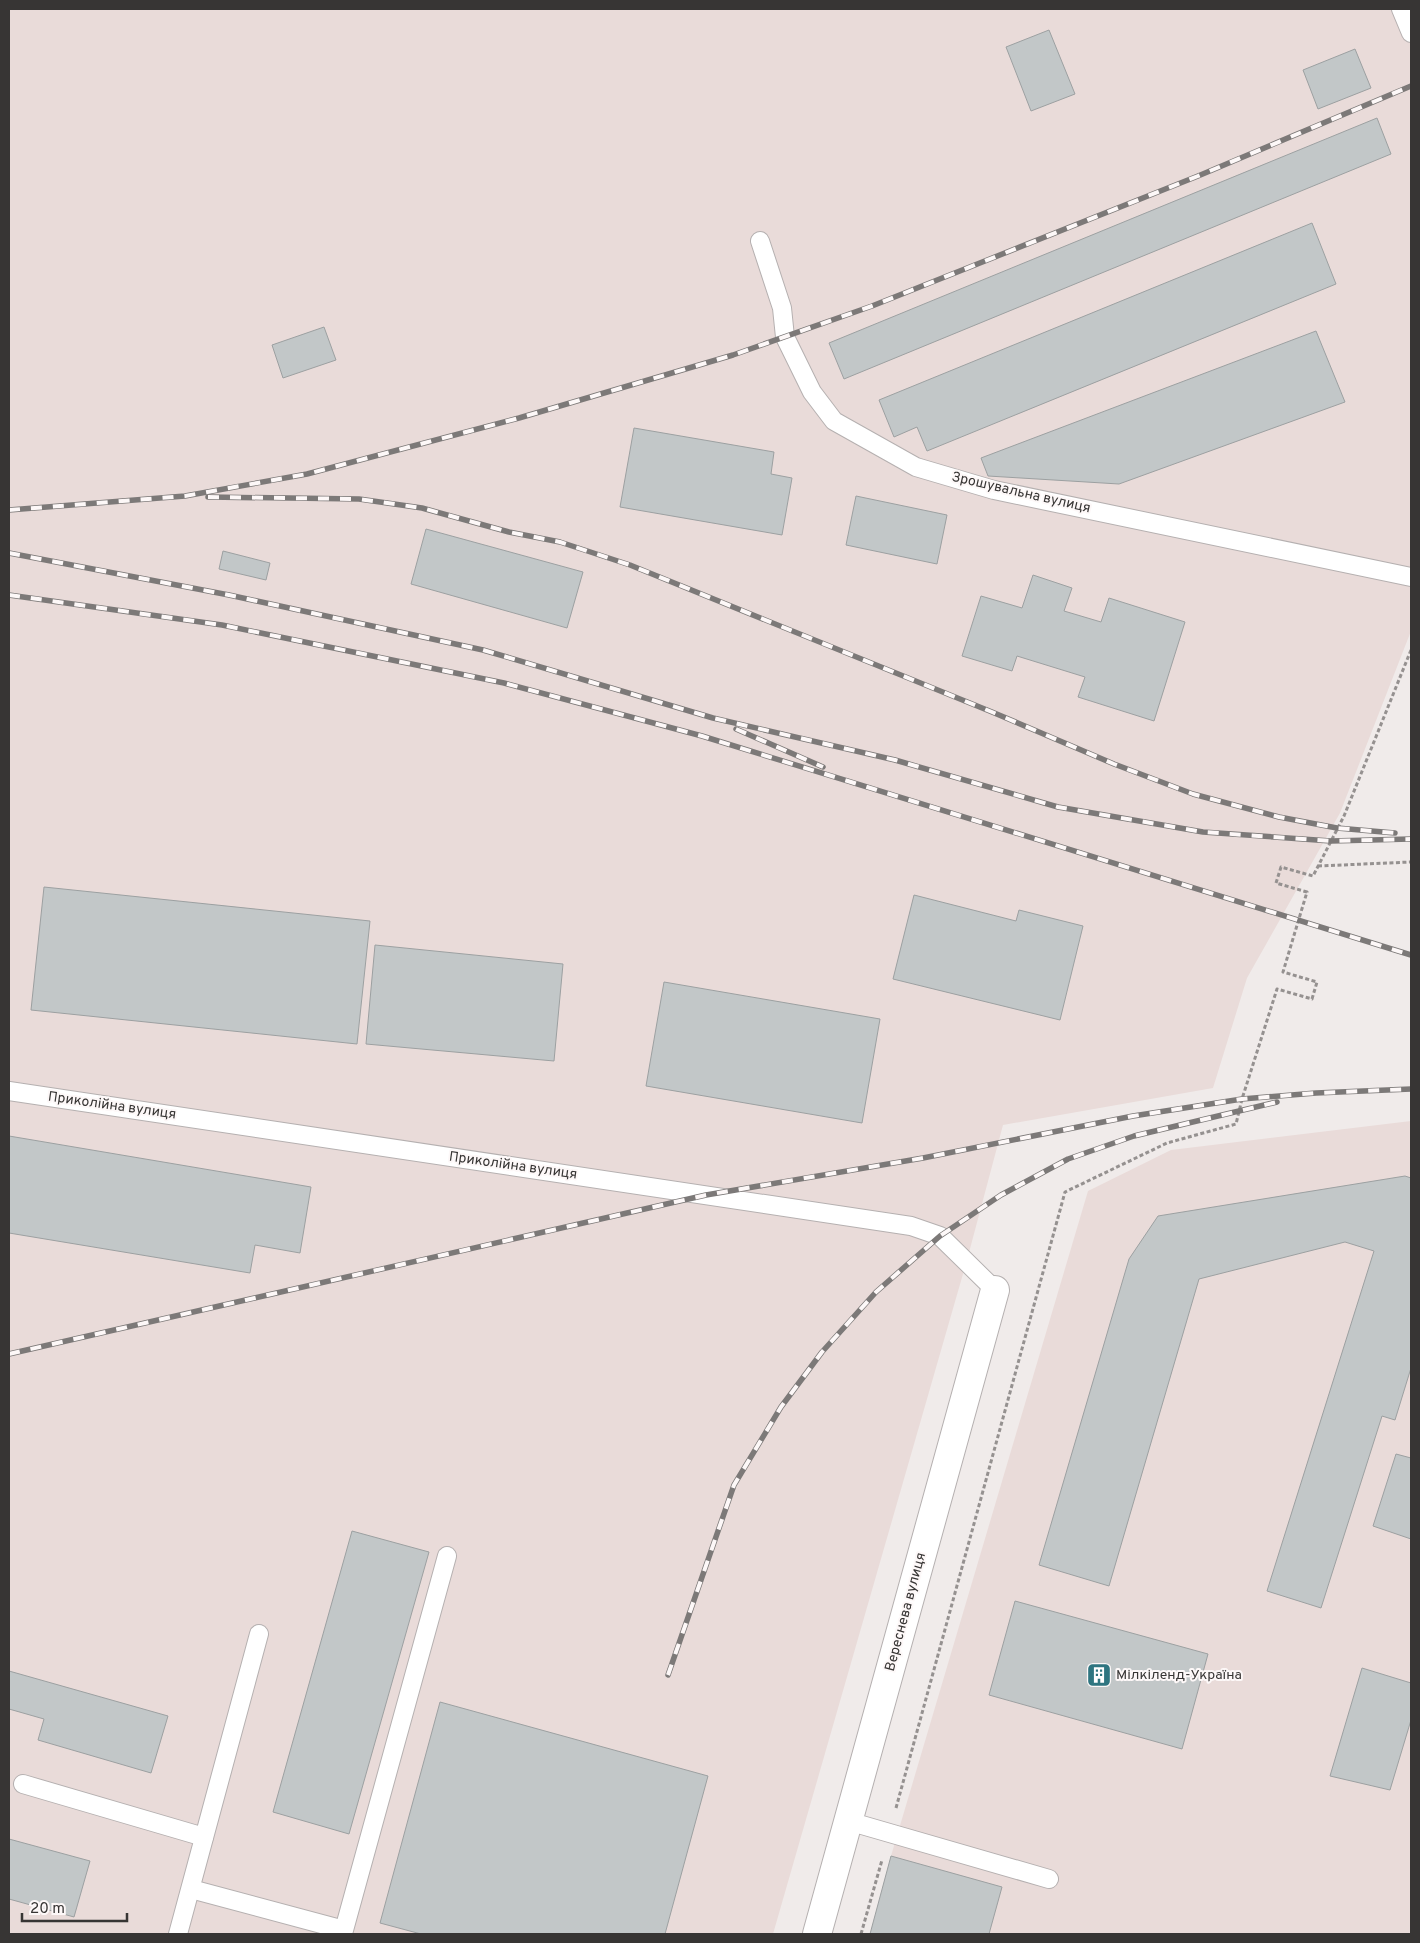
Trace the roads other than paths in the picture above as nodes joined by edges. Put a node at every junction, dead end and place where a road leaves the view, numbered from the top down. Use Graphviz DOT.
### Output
graph roads {
  1 [pos="1401,9"];
  2 [pos="1411,33"];
  3 [pos="760,240"];
  4 [pos="1411,577"];
  5 [pos="9,1091"];
  6 [pos="995,1290"];
  7 [pos="447,1556"];
  8 [pos="259,1634"];
  9 [pos="23,1784"];
  10 [pos="848,1821"];
  11 [pos="204,1837"];
  12 [pos="1049,1879"];
  13 [pos="190,1888"];
  14 [pos="178,1934"];
  15 [pos="817,1934"];
  1 -- 2 [label="lane"];
  3 -- 4 [label="lane, Зрошувальна вулиця"];
  5 -- 6 [label="lane, Приколійна вулиця"];
  6 -- 10 [label="street, Вереснева вулиця"];
  7 -- 13 [label="lane"];
  8 -- 11 [label="lane"];
  9 -- 11 [label="lane"];
  10 -- 12 [label="lane"];
  10 -- 15 [label="street, Вереснева вулиця"];
  11 -- 13 [label="lane"];
  13 -- 14 [label="lane"];
}
